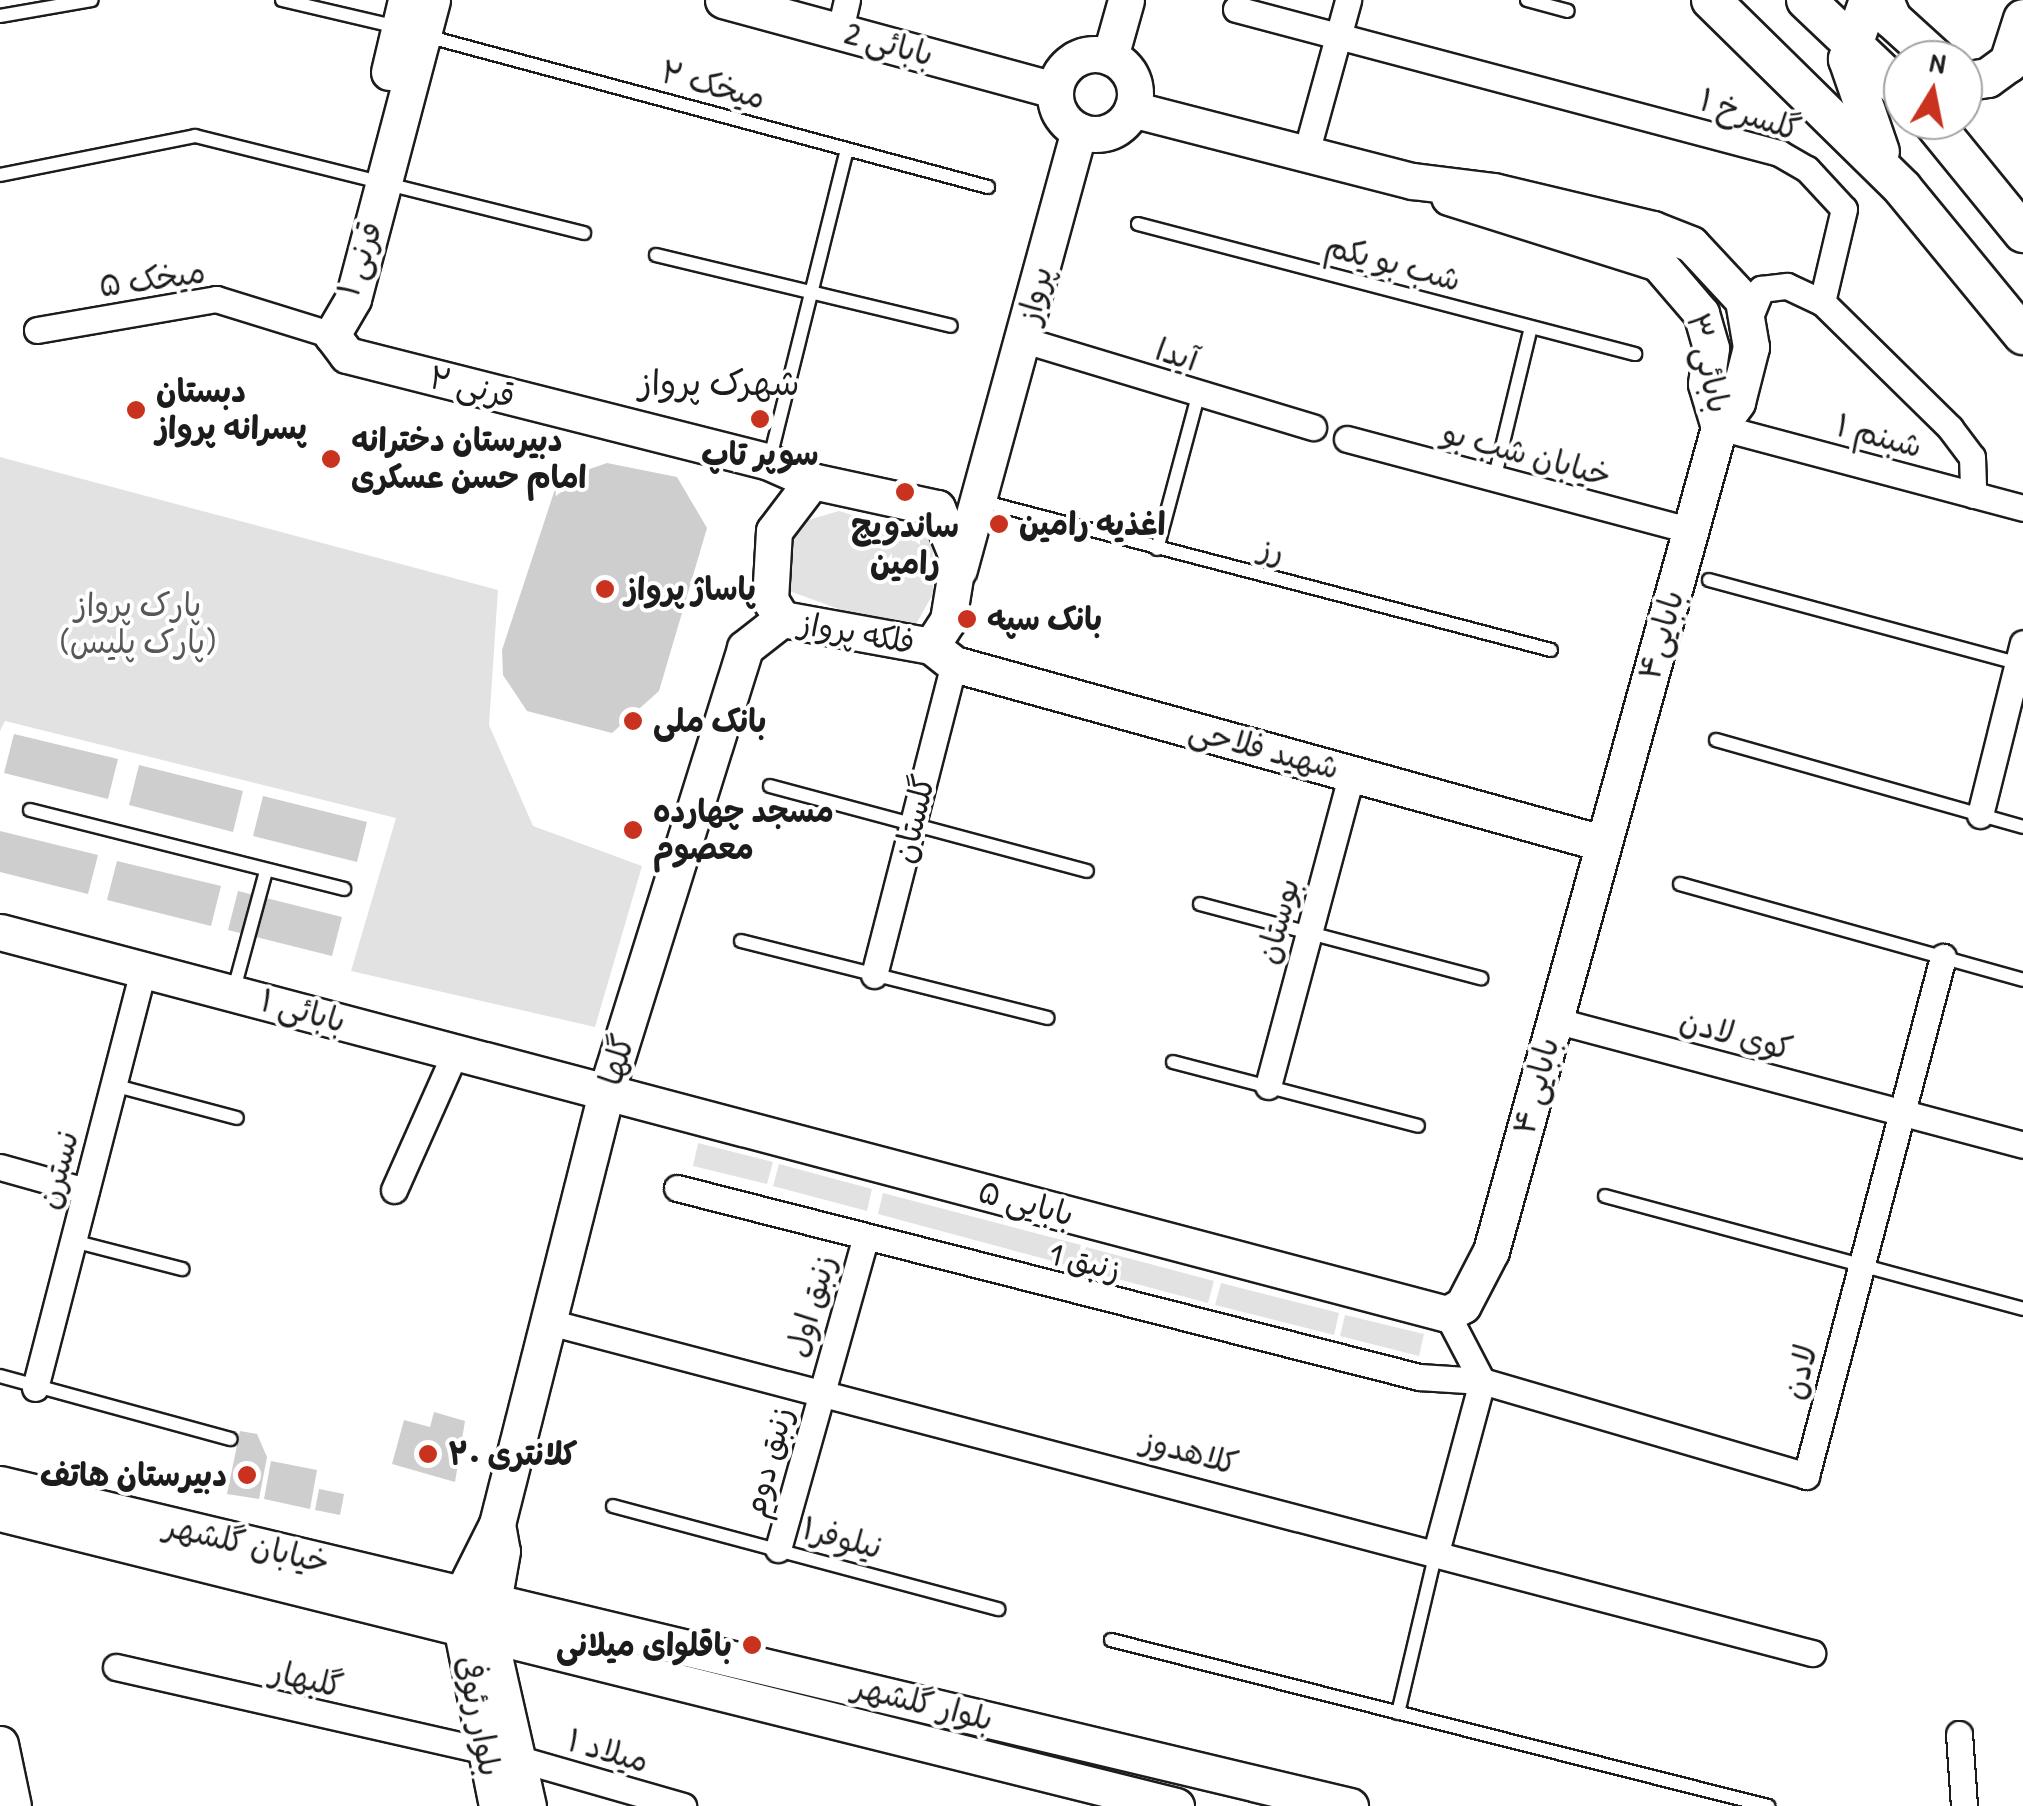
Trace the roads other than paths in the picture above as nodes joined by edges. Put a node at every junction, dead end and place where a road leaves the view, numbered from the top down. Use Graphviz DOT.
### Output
graph roads {
  1 [pos="92,0"];
  2 [pos="282,0"];
  3 [pos="432,0"];
  4 [pos="723,0"];
  5 [pos="1101,0"];
  6 [pos="1126,0"];
  7 [pos="1348,0"];
  8 [pos="1527,0"];
  9 [pos="1711,0"];
  10 [pos="1806,0"];
  11 [pos="1869,0"];
  12 [pos="1884,0"];
  13 [pos="1236,9"];
  14 [pos="1568,10"];
  15 [pos="843,15"];
  16 [pos="0,16"];
  17 [pos="2023,19"];
  18 [pos="409,21"];
  19 [pos="2023,32"];
  20 [pos="1338,37"];
  21 [pos="1915,40"];
  22 [pos="1098,56"];
  23 [pos="2023,64"];
  24 [pos="1883,71"];
  25 [pos="1983,79"];
  26 [pos="1055,90"];
  27 [pos="1132,109"];
  28 [pos="1079,131"];
  29 [pos="1950,140"];
  30 [pos="846,150"];
  31 [pos="1306,153"];
  32 [pos="0,175"];
  33 [pos="374,179"];
  34 [pos="1412,181"];
  35 [pos="1898,184"];
  36 [pos="988,187"];
  37 [pos="1138,224"];
  38 [pos="584,233"];
  39 [pos="2023,233"];
  40 [pos="656,256"];
  41 [pos="811,296"];
  42 [pos="1822,302"];
  43 [pos="1748,324"];
  44 [pos="335,326"];
  45 [pos="952,326"];
  46 [pos="1531,328"];
  47 [pos="37,330"];
  48 [pos="2023,335"];
  49 [pos="1024,340"];
  50 [pos="1635,354"];
  51 [pos="1198,396"];
  52 [pos="1719,427"];
  53 [pos="1313,428"];
  54 [pos="1347,440"];
  55 [pos="994,459"];
  56 [pos="769,462"];
  57 [pos="1494,480"];
  58 [pos="812,481"];
  59 [pos="1973,495"];
  60 [pos="980,500"];
  61 [pos="937,508"];
  62 [pos="2023,508"];
  63 [pos="1690,530"];
  64 [pos="1158,549"];
  65 [pos="957,576"];
  66 [pos="1709,580"];
  67 [pos="782,618"];
  68 [pos="1551,650"];
  69 [pos="942,655"];
  70 [pos="2021,657"];
  71 [pos="1716,740"];
  72 [pos="1352,773"];
  73 [pos="770,786"];
  74 [pos="30,810"];
  75 [pos="1980,814"];
  76 [pos="913,825"];
  77 [pos="2023,827"];
  78 [pos="1602,842"];
  79 [pos="1087,871"];
  80 [pos="266,872"];
  81 [pos="1680,884"];
  82 [pos="344,889"];
  83 [pos="1200,904"];
  84 [pos="0,932"];
  85 [pos="1309,933"];
  86 [pos="741,941"];
  87 [pos="1943,957"];
  88 [pos="144,968"];
  89 [pos="874,975"];
  90 [pos="1481,978"];
  91 [pos="2023,980"];
  92 [pos="233,992"];
  93 [pos="1047,1018"];
  94 [pos="1554,1020"];
  95 [pos="456,1051"];
  96 [pos="1173,1062"];
  97 [pos="114,1085"];
  98 [pos="1268,1086"];
  99 [pos="606,1092"];
  100 [pos="1902,1112"];
  101 [pos="237,1118"];
  102 [pos="1418,1126"];
  103 [pos="2023,1146"];
  104 [pos="0,1167"];
  105 [pos="677,1188"];
  106 [pos="394,1190"];
  107 [pos="86,1192"];
  108 [pos="1604,1196"];
  109 [pos="864,1240"];
  110 [pos="73,1241"];
  111 [pos="1862,1266"];
  112 [pos="182,1269"];
  113 [pos="2023,1309"];
  114 [pos="1447,1314"];
  115 [pos="548,1322"];
  116 [pos="0,1376"];
  117 [pos="1482,1382"];
  118 [pos="35,1388"];
  119 [pos="820,1390"];
  120 [pos="231,1439"];
  121 [pos="0,1484"];
  122 [pos="613,1506"];
  123 [pos="0,1513"];
  124 [pos="778,1549"];
  125 [pos="1436,1552"];
  126 [pos="998,1608"];
  127 [pos="477,1612"];
  128 [pos="1112,1640"];
  129 [pos="1812,1654"];
  130 [pos="116,1667"];
  131 [pos="1398,1712"];
  132 [pos="1960,1734"];
  133 [pos="0,1744"];
  134 [pos="500,1757"];
  135 [pos="13,1806"];
  136 [pos="497,1806"];
  137 [pos="528,1806"];
  138 [pos="683,1806"];
  139 [pos="1176,1806"];
  140 [pos="1350,1806"];
  141 [pos="1768,1806"];
  142 [pos="1964,1806"];
  1 -- 16 [label="lane"];
  2 -- 18 [label="lane, میخک ۲"];
  3 -- 18 [label="main road, قرنی ۱"];
  4 -- 15 [label="main road, بابائی 2"];
  5 -- 22 [label="main road"];
  6 -- 22 [label="main road"];
  7 -- 20 [label="street"];
  8 -- 14 [label="lane"];
  9 -- 35 [label="main road"];
  10 -- 24 [label="main road"];
  11 -- 35 [label="main road"];
  12 -- 21 [label="main road"];
  13 -- 20 [label="street"];
  15 -- 26 [label="main road, بابائی 2"];
  17 -- 25 [label="main road"];
  18 -- 30 [label="lane, میخک ۲"];
  18 -- 33 [label="main road, قرنی ۱"];
  19 -- 23 [label="main road"];
  20 -- 31 [label="street"];
  20 -- 42 [label="street, گلسرخ ۱"];
  22 -- 26 [label="main road"];
  22 -- 27 [label="main road"];
  26 -- 28 [label="main road"];
  27 -- 28 [label="main road"];
  27 -- 31 [label="main road, بابائی ۳"];
  28 -- 49 [label="main road, پرواز"];
  29 -- 39 [label="main road"];
  30 -- 36 [label="lane, میخک ۲"];
  30 -- 41 [label="lane"];
  31 -- 34 [label="main road, بابائی ۳"];
  32 -- 33 [label="lane"];
  33 -- 38 [label="lane"];
  33 -- 44 [label="main road, قرنی ۱"];
  34 -- 43 [label="main road, بابائی ۳"];
  34 -- 52 [label="main road, بابائی ۳"];
  35 -- 48 [label="main road"];
  37 -- 46 [label="lane, شب بو یکم"];
  40 -- 41 [label="lane"];
  41 -- 45 [label="lane"];
  41 -- 56 [label="lane"];
  42 -- 43 [label="street"];
  42 -- 59 [label="street"];
  43 -- 52 [label="main road, بابائی ۳"];
  44 -- 47 [label="street, میخک ۵"];
  44 -- 56 [label="main road, قرنی ۲"];
  46 -- 50 [label="lane, شب بو یکم"];
  46 -- 57 [label="lane"];
  49 -- 51 [label="street, آیدا"];
  49 -- 55 [label="main road, پرواز"];
  51 -- 53 [label="street, آیدا"];
  51 -- 64 [label="lane"];
  52 -- 59 [label="street, شبنم ۱"];
  52 -- 63 [label="main road, بابایی۴"];
  54 -- 57 [label="street, خیابان شب بو"];
  55 -- 60 [label="main road, پرواز"];
  55 -- 61 [label="main road, پرواز"];
  56 -- 58 [label="main road, قرنی ۲"];
  57 -- 63 [label="street, خیابان شب بو"];
  58 -- 61 [label="main road"];
  58 -- 67 [label="main road, فلکه پرواز"];
  59 -- 62 [label="street, شبنم ۱"];
  60 -- 64 [label="lane, رز"];
  60 -- 65 [label="main road, پرواز"];
  61 -- 65 [label="main road"];
  63 -- 78 [label="main road, بابایی۴"];
  64 -- 68 [label="lane, رز"];
  65 -- 69 [label="main road, فلکه پرواز"];
  66 -- 70 [label="lane"];
  67 -- 69 [label="main road, فلکه پرواز"];
  67 -- 99 [label="main road, گلها"];
  69 -- 72 [label="main road, شهید فلاحی"];
  69 -- 76 [label="street, گلستان"];
  70 -- 75 [label="street"];
  71 -- 75 [label="lane"];
  72 -- 78 [label="main road, شهید فلاحی"];
  72 -- 85 [label="street, بوستان"];
  73 -- 76 [label="lane"];
  74 -- 80 [label="lane"];
  75 -- 77 [label="lane"];
  76 -- 79 [label="lane"];
  76 -- 89 [label="street, گلستان"];
  78 -- 94 [label="main road, بابایی ۴"];
  80 -- 82 [label="lane"];
  80 -- 92 [label="lane"];
  81 -- 87 [label="lane"];
  83 -- 85 [label="lane"];
  84 -- 88 [label="main road, بابائی ۱"];
  85 -- 90 [label="lane"];
  85 -- 98 [label="street, بوستان"];
  86 -- 89 [label="lane"];
  87 -- 91 [label="lane"];
  87 -- 100 [label="street, لادن"];
  88 -- 92 [label="main road, بابائی ۱"];
  88 -- 97 [label="street, نسترن"];
  89 -- 93 [label="lane"];
  92 -- 95 [label="main road, بابائی ۱"];
  94 -- 100 [label="street, کوی لادن"];
  94 -- 114 [label="main road, بابایی ۴"];
  95 -- 99 [label="main road, بابائی ۱"];
  95 -- 106 [label="street"];
  96 -- 98 [label="lane"];
  97 -- 101 [label="lane"];
  97 -- 107 [label="street, نسترن"];
  98 -- 102 [label="lane"];
  99 -- 114 [label="main road, ۵ بابایی"];
  99 -- 115 [label="main road, گلها"];
  100 -- 103 [label="street, کوی لادن"];
  100 -- 111 [label="street, لادن"];
  104 -- 107 [label="street"];
  105 -- 109 [label="street, زنبق 1"];
  107 -- 110 [label="street, نسترن"];
  108 -- 111 [label="lane"];
  109 -- 117 [label="street, زنبق 1"];
  109 -- 119 [label="street, زنبق اول"];
  110 -- 112 [label="lane"];
  110 -- 118 [label="street, نسترن"];
  111 -- 113 [label="lane"];
  111 -- 117 [label="street, لادن"];
  114 -- 117 [label="street"];
  115 -- 119 [label="street, کلاهدوز"];
  115 -- 127 [label="main road, گلها"];
  116 -- 118 [label="lane"];
  117 -- 125 [label="street"];
  118 -- 120 [label="lane"];
  119 -- 124 [label="street, زنبق دوم"];
  119 -- 125 [label="street, کلاهدوز"];
  121 -- 127 [label="main road, خیابان گلشهر"];
  122 -- 124 [label="lane, نیلوفر۱"];
  123 -- 127 [label="main road, خیابان گلشهر"];
  124 -- 126 [label="lane, نیلوفر۱"];
  125 -- 129 [label="street, کلاهدوز"];
  125 -- 131 [label="lane"];
  127 -- 134 [label="main road, بلوار رئوفی"];
  127 -- 139 [label="main road, بلوار گلشهر"];
  127 -- 140 [label="main road, بلوار گلشهر"];
  128 -- 131 [label="lane"];
  130 -- 134 [label="street, گلبهار"];
  131 -- 141 [label="lane"];
  132 -- 142 [label="street"];
  133 -- 135 [label="main road"];
  134 -- 136 [label="main road, بلوار رئوفی"];
  134 -- 137 [label="main road, بلوار رئوفی"];
  134 -- 138 [label="street, میلاد ۱"];
}
